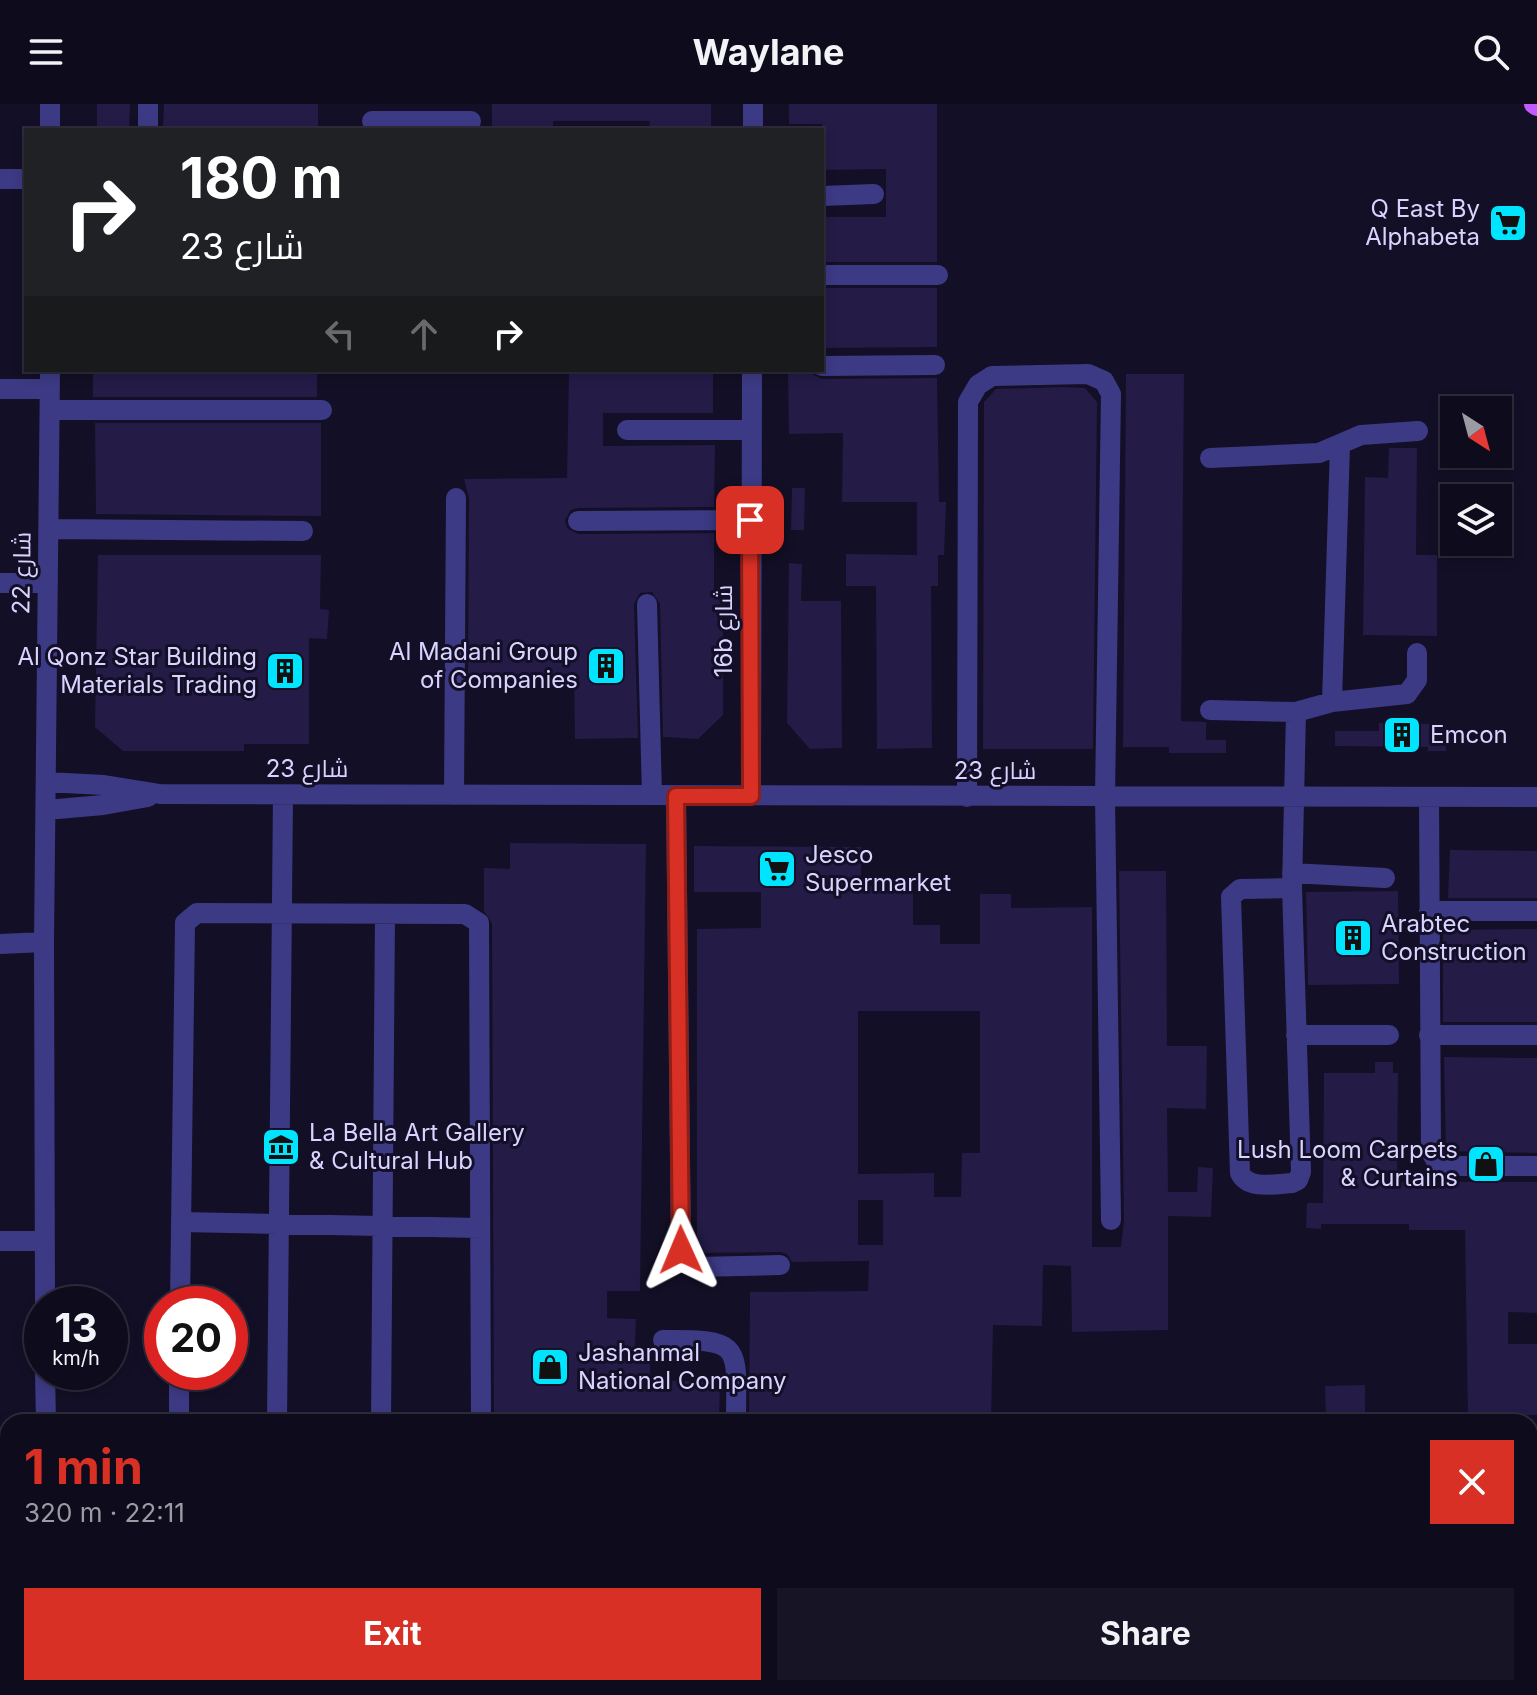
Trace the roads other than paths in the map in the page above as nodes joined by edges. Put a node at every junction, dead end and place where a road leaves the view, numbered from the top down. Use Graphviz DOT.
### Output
graph roads {
  1 [pos="50,104"];
  2 [pos="148,104"];
  3 [pos="753,104"];
  4 [pos="471,118"];
  5 [pos="372,121"];
  6 [pos="50,128"];
  7 [pos="148,128"];
  8 [pos="753,128"];
  9 [pos="0,179"];
  10 [pos="24,179"];
  11 [pos="874,194"];
  12 [pos="824,196"];
  13 [pos="824,275"];
  14 [pos="938,275"];
  15 [pos="935,365"];
  16 [pos="824,366"];
  17 [pos="752,372"];
  18 [pos="50,380"];
  19 [pos="0,389"];
  20 [pos="50,410"];
  21 [pos="322,410"];
  22 [pos="627,430"];
  23 [pos="751,430"];
  24 [pos="1418,431"];
  25 [pos="1340,445"];
  26 [pos="1210,458"];
  27 [pos="456,498"];
  28 [pos="750,520"];
  29 [pos="578,521"];
  30 [pos="49,529"];
  31 [pos="303,531"];
  32 [pos="0,583"];
  33 [pos="48,583"];
  34 [pos="647,604"];
  35 [pos="1417,653"];
  36 [pos="1332,702"];
  37 [pos="1210,710"];
  38 [pos="1296,712"];
  39 [pos="46,782"];
  40 [pos="160,794"];
  41 [pos="283,795"];
  42 [pos="454,795"];
  43 [pos="652,795"];
  44 [pos="676,796"];
  45 [pos="751,796"];
  46 [pos="967,797"];
  47 [pos="1105,797"];
  48 [pos="1537,797"];
  49 [pos="1295,798"];
  50 [pos="1429,798"];
  51 [pos="46,810"];
  52 [pos="1385,878"];
  53 [pos="1292,881"];
  54 [pos="1429,911"];
  55 [pos="1537,911"];
  56 [pos="282,914"];
  57 [pos="385,914"];
  58 [pos="44,942"];
  59 [pos="0,944"];
  60 [pos="1296,1035"];
  61 [pos="1389,1035"];
  62 [pos="1429,1035"];
  63 [pos="1537,1035"];
  64 [pos="1537,1166"];
  65 [pos="1111,1220"];
  66 [pos="181,1222"];
  67 [pos="383,1224"];
  68 [pos="279,1225"];
  69 [pos="480,1228"];
  70 [pos="0,1241"];
  71 [pos="45,1241"];
  72 [pos="780,1265"];
  73 [pos="45,1286"];
  74 [pos="180,1286"];
  75 [pos="663,1340"];
  76 [pos="45,1390"];
  77 [pos="179,1390"];
  78 [pos="46,1414"];
  79 [pos="179,1414"];
  80 [pos="277,1414"];
  81 [pos="381,1414"];
  82 [pos="481,1414"];
  83 [pos="736,1414"];
  1 -- 6 [label="street"];
  2 -- 7 [label="street"];
  3 -- 8 [label="street"];
  4 -- 5 [label="street"];
  9 -- 10 [label="street"];
  11 -- 12 [label="street"];
  13 -- 14 [label="street"];
  15 -- 16 [label="street"];
  17 -- 23 [label="street, 16b شارع"];
  18 -- 19 [label="street"];
  18 -- 20 [label="street, شارع 22"];
  20 -- 21 [label="street"];
  20 -- 30 [label="street, شارع 22"];
  22 -- 23 [label="street"];
  23 -- 28 [label="street, 16b شارع"];
  24 -- 25 [label="street"];
  25 -- 26 [label="street"];
  25 -- 36 [label="street"];
  27 -- 42 [label="street"];
  28 -- 29 [label="street"];
  28 -- 45 [label="street, 16b شارع"];
  30 -- 31 [label="street"];
  30 -- 33 [label="street, شارع 22"];
  32 -- 33 [label="street"];
  33 -- 39 [label="street, شارع 22"];
  34 -- 43 [label="street"];
  35 -- 36 [label="street"];
  36 -- 38 [label="street"];
  37 -- 38 [label="street"];
  38 -- 49 [label="street"];
  39 -- 40 [label="street, شارع 23"];
  39 -- 51 [label="street, شارع 22"];
  40 -- 41 [label="street, شارع 23"];
  40 -- 51 [label="street, شارع 23"];
  41 -- 42 [label="street, شارع 23"];
  41 -- 56 [label="street"];
  42 -- 43 [label="street, شارع 23"];
  43 -- 44 [label="street, شارع 23"];
  44 -- 45 [label="street, شارع 23"];
  44 -- 72 [label="street"];
  45 -- 46 [label="street, شارع 23"];
  46 -- 47 [label="street, شارع 23"];
  46 -- 47 [label="street"];
  47 -- 49 [label="street, شارع 23"];
  47 -- 65 [label="street"];
  48 -- 50 [label="street, شارع 23"];
  49 -- 50 [label="street, شارع 23"];
  49 -- 53 [label="street"];
  50 -- 54 [label="street"];
  51 -- 58 [label="street, شارع 22"];
  52 -- 53 [label="street"];
  53 -- 60 [label="street"];
  53 -- 60 [label="street"];
  54 -- 55 [label="street"];
  54 -- 62 [label="street"];
  56 -- 57 [label="street"];
  56 -- 66 [label="street"];
  56 -- 68 [label="street"];
  57 -- 67 [label="street"];
  57 -- 69 [label="street"];
  58 -- 59 [label="street"];
  58 -- 71 [label="street, شارع 22"];
  60 -- 61 [label="street"];
  62 -- 63 [label="street"];
  62 -- 64 [label="street"];
  66 -- 68 [label="street"];
  66 -- 74 [label="street"];
  67 -- 68 [label="street"];
  67 -- 69 [label="street"];
  67 -- 81 [label="street"];
  68 -- 80 [label="street"];
  69 -- 82 [label="street"];
  70 -- 71 [label="street"];
  71 -- 73 [label="street, شارع 22"];
  75 -- 83 [label="street"];
  76 -- 78 [label="street"];
  77 -- 79 [label="street"];
}
